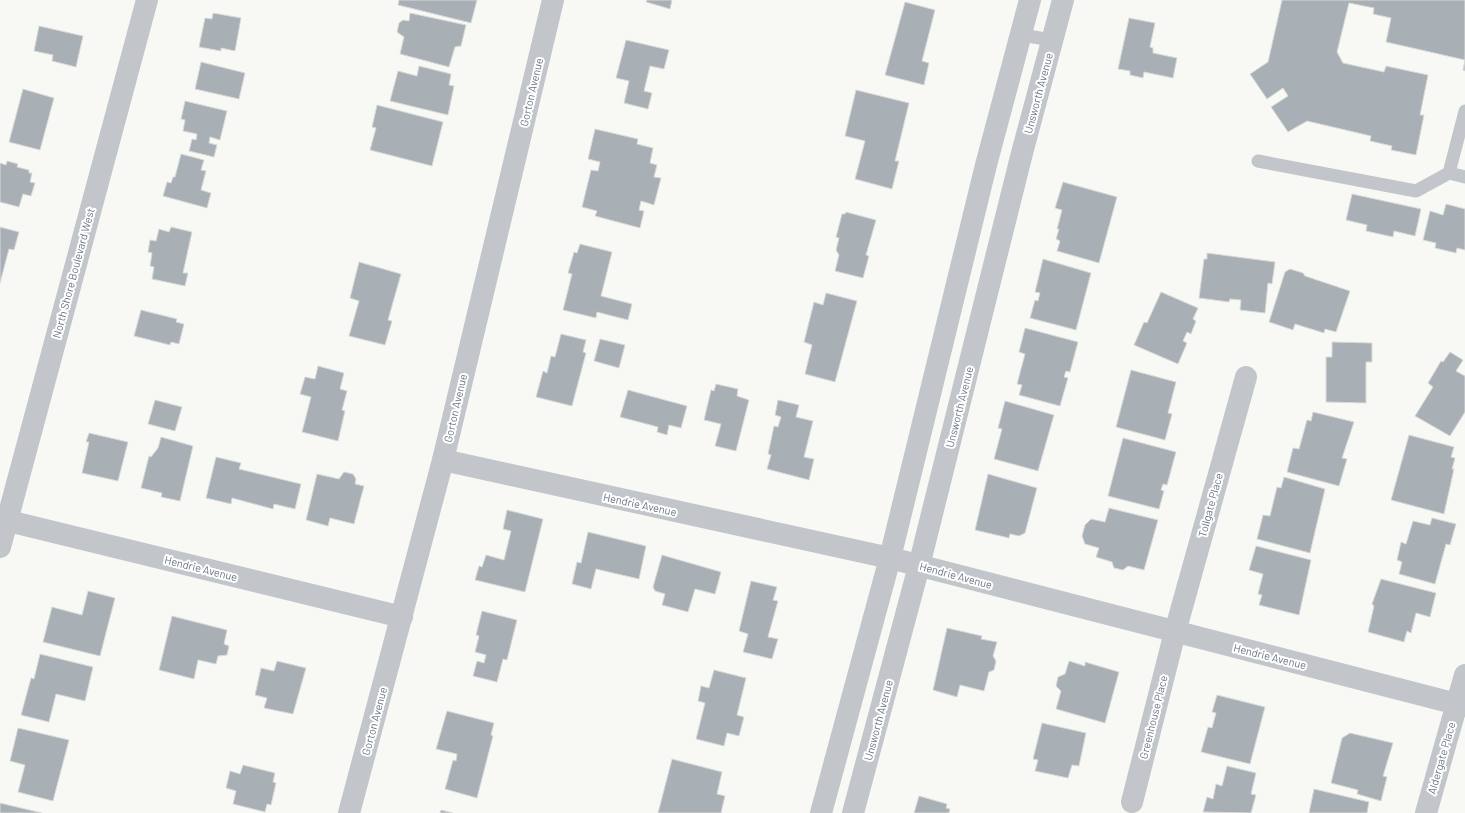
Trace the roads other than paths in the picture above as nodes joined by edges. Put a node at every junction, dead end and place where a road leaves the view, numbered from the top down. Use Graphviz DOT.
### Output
graph roads {
  1 [pos="147,0"];
  2 [pos="553,0"];
  3 [pos="1030,0"];
  4 [pos="1063,0"];
  5 [pos="1021,35"];
  6 [pos="1052,40"];
  7 [pos="1465,111"];
  8 [pos="1258,161"];
  9 [pos="1449,173"];
  10 [pos="1465,177"];
  11 [pos="1246,377"];
  12 [pos="443,460"];
  13 [pos="4,520"];
  14 [pos="0,547"];
  15 [pos="890,558"];
  16 [pos="919,566"];
  17 [pos="402,617"];
  18 [pos="1175,632"];
  19 [pos="1465,675"];
  20 [pos="1461,705"];
  21 [pos="1132,802"];
  22 [pos="349,813"];
  23 [pos="821,813"];
  24 [pos="853,813"];
  25 [pos="1426,813"];
  1 -- 13 [label="street, North Shore Boulevard West"];
  2 -- 12 [label="street, Gorton Avenue"];
  3 -- 5 [label="street"];
  4 -- 6 [label="street, Unsworth Avenue"];
  5 -- 6 [label="lane"];
  5 -- 15 [label="street"];
  6 -- 16 [label="street, Unsworth Avenue"];
  7 -- 9 [label="lane"];
  8 -- 9 [label="lane"];
  9 -- 10 [label="lane"];
  11 -- 18 [label="street, Tollgate Place"];
  12 -- 15 [label="street, Hendrie Avenue"];
  12 -- 17 [label="street, Gorton Avenue"];
  13 -- 14 [label="street, North Shore Boulevard West"];
  13 -- 17 [label="street, Hendrie Avenue"];
  15 -- 16 [label="street, Hendrie Avenue"];
  15 -- 23 [label="street"];
  16 -- 18 [label="street, Hendrie Avenue"];
  16 -- 24 [label="street, Unsworth Avenue"];
  17 -- 22 [label="street, Gorton Avenue"];
  18 -- 20 [label="street, Hendrie Avenue"];
  18 -- 21 [label="street, Greenhouse Place"];
  19 -- 20 [label="street, Aldergate Place"];
  20 -- 25 [label="street, Aldergate Place"];
}
